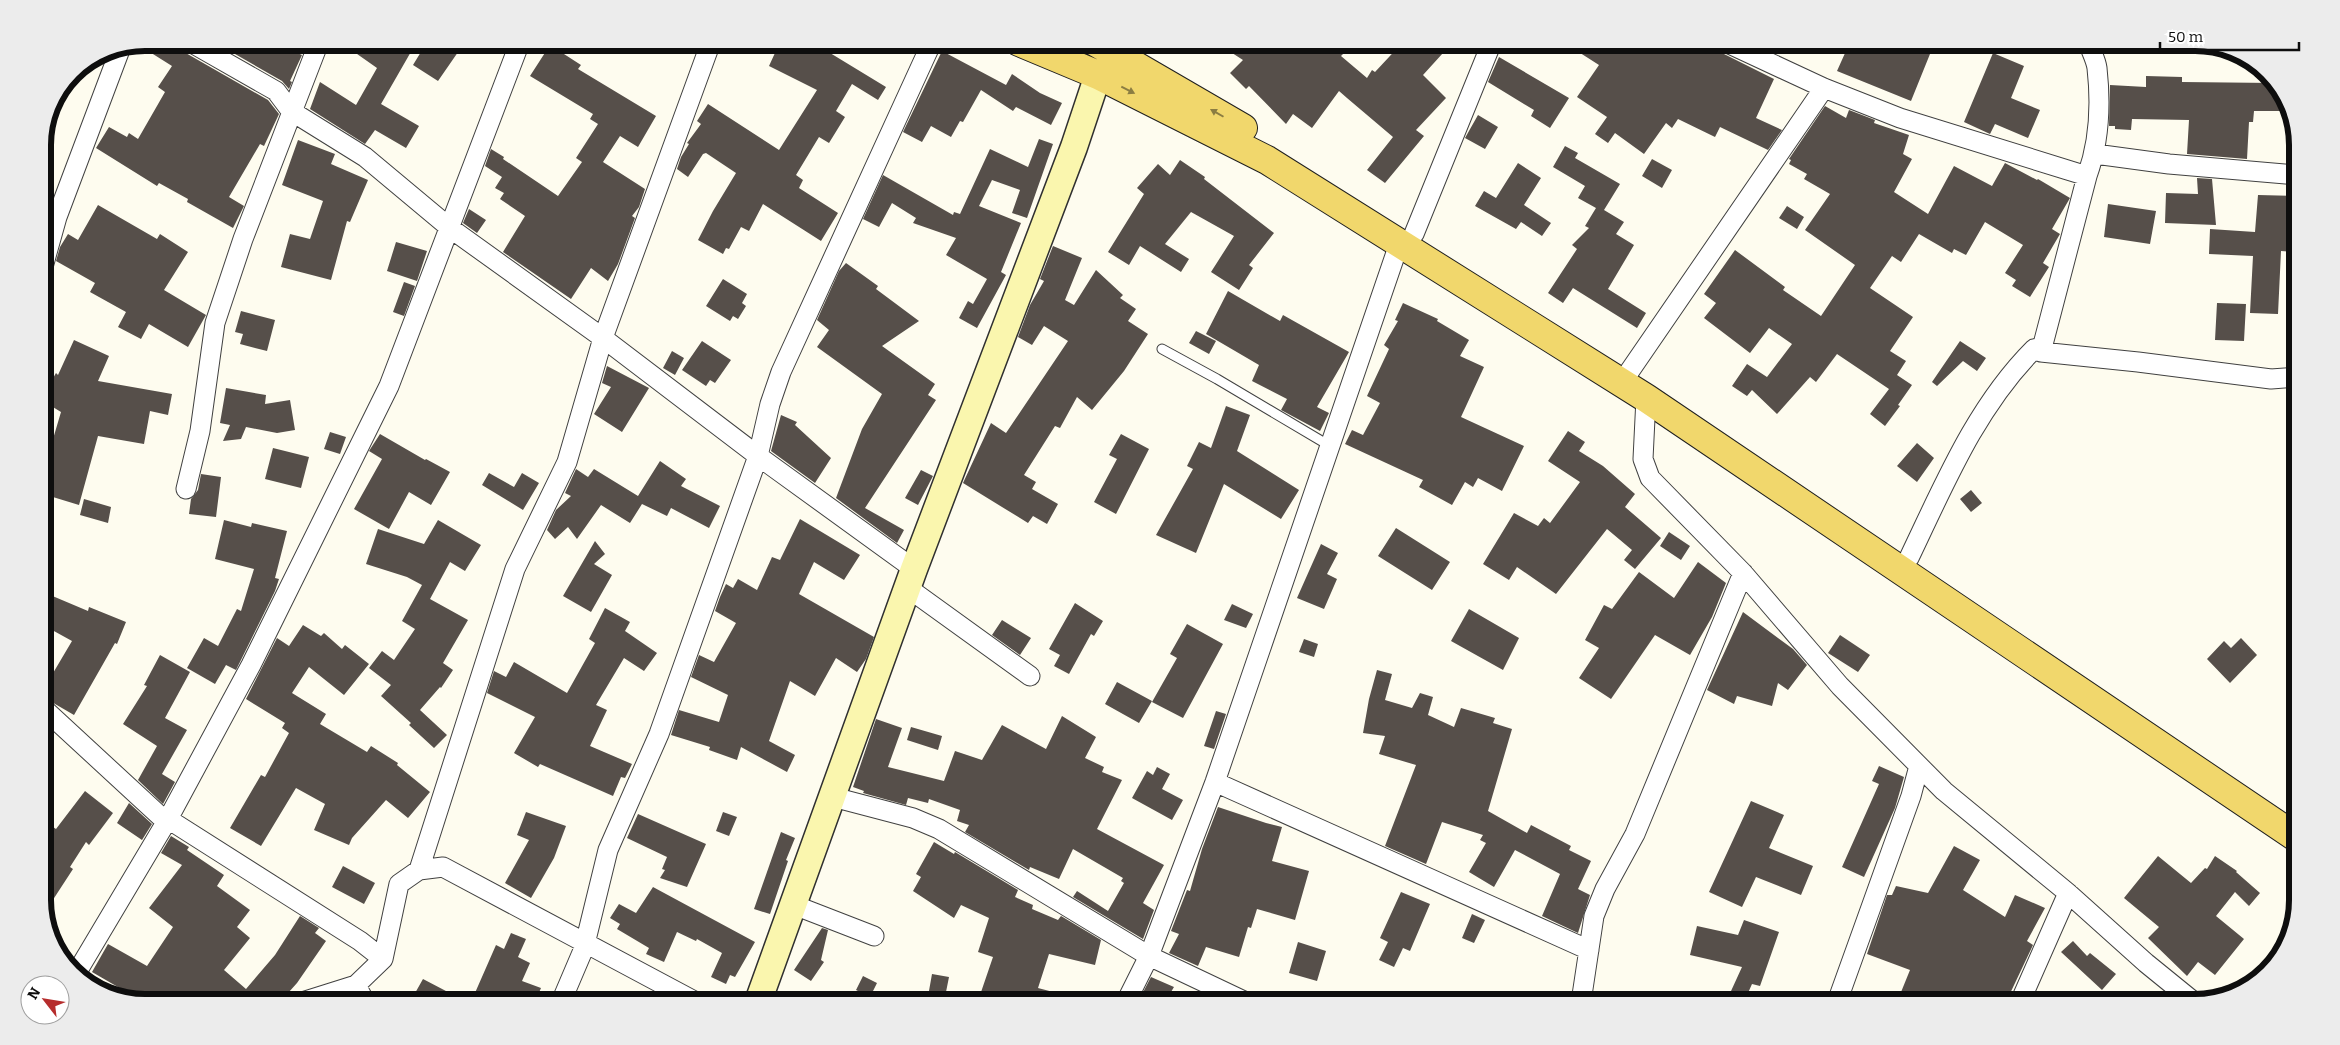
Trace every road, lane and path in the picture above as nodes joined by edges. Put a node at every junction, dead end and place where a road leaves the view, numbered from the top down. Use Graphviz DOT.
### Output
graph roads {
  1 [pos="205,51"];
  2 [pos="315,51"];
  3 [pos="517,51"];
  4 [pos="708,51"];
  5 [pos="928,51"];
  6 [pos="1041,51"];
  7 [pos="1130,51"];
  8 [pos="1488,51"];
  9 [pos="1744,51"];
  10 [pos="2091,51"];
  11 [pos="118,55"];
  12 [pos="1098,75"];
  13 [pos="1824,88"];
  14 [pos="291,111"];
  15 [pos="2095,154"];
  16 [pos="2289,174"];
  17 [pos="2087,176"];
  18 [pos="450,228"];
  19 [pos="51,239"];
  20 [pos="1407,239"];
  21 [pos="603,338"];
  22 [pos="1162,350"];
  23 [pos="2041,352"];
  24 [pos="1629,372"];
  25 [pos="2289,378"];
  26 [pos="1646,398"];
  27 [pos="1330,446"];
  28 [pos="758,456"];
  29 [pos="186,489"];
  30 [pos="1909,558"];
  31 [pos="1743,574"];
  32 [pos="911,578"];
  33 [pos="1957,599"];
  34 [pos="1030,676"];
  35 [pos="51,715"];
  36 [pos="1919,766"];
  37 [pos="1215,782"];
  38 [pos="833,797"];
  39 [pos="2289,814"];
  40 [pos="168,819"];
  41 [pos="2289,832"];
  42 [pos="418,870"];
  43 [pos="2068,893"];
  44 [pos="794,905"];
  45 [pos="874,936"];
  46 [pos="584,943"];
  47 [pos="1589,950"];
  48 [pos="1149,956"];
  49 [pos="383,959"];
  50 [pos="80,967"];
  51 [pos="356,985"];
  52 [pos="327,994"];
  53 [pos="361,994"];
  54 [pos="564,994"];
  55 [pos="681,994"];
  56 [pos="761,994"];
  57 [pos="1130,994"];
  58 [pos="1229,994"];
  59 [pos="1582,994"];
  60 [pos="1840,994"];
  61 [pos="2024,994"];
  62 [pos="2184,994"];
  1 -- 14 [label="street"];
  2 -- 14 [label="street"];
  3 -- 18 [label="street"];
  4 -- 21 [label="street"];
  5 -- 28 [label="street"];
  6 -- 12 [label="main road"];
  20 -- 7 [label="main road, one-way"];
  8 -- 20 [label="street"];
  9 -- 13 [label="street"];
  10 -- 15 [label="street"];
  11 -- 19 [label="street"];
  12 -- 20 [label="main road, one-way"];
  12 -- 32 [label="street"];
  13 -- 17 [label="street"];
  13 -- 24 [label="street"];
  14 -- 18 [label="street"];
  14 -- 29 [label="street"];
  15 -- 16 [label="street"];
  15 -- 17 [label="street"];
  17 -- 23 [label="street"];
  18 -- 21 [label="street"];
  18 -- 40 [label="street"];
  20 -- 24 [label="main road"];
  20 -- 26 [label="main road"];
  20 -- 27 [label="street"];
  21 -- 28 [label="street"];
  21 -- 42 [label="street"];
  22 -- 27 [label="lane"];
  23 -- 25 [label="street"];
  23 -- 30 [label="street"];
  24 -- 30 [label="main road"];
  26 -- 31 [label="street"];
  26 -- 33 [label="main road"];
  27 -- 37 [label="street"];
  28 -- 32 [label="street"];
  28 -- 46 [label="street"];
  30 -- 33 [label="main road"];
  31 -- 36 [label="street"];
  31 -- 47 [label="street"];
  32 -- 34 [label="street"];
  32 -- 38 [label="street"];
  33 -- 39 [label="main road"];
  33 -- 41 [label="main road"];
  35 -- 40 [label="street"];
  36 -- 43 [label="street"];
  36 -- 60 [label="street"];
  37 -- 47 [label="street"];
  37 -- 48 [label="street"];
  38 -- 44 [label="street"];
  38 -- 48 [label="street"];
  40 -- 49 [label="street"];
  40 -- 50 [label="street"];
  42 -- 46 [label="street"];
  42 -- 49 [label="street"];
  43 -- 61 [label="street"];
  43 -- 62 [label="street"];
  44 -- 45 [label="street"];
  44 -- 56 [label="street"];
  46 -- 54 [label="street"];
  46 -- 55 [label="street"];
  47 -- 59 [label="street"];
  48 -- 57 [label="street"];
  48 -- 58 [label="street"];
  49 -- 51 [label="street"];
  51 -- 52 [label="street"];
  51 -- 53 [label="street"];
}
